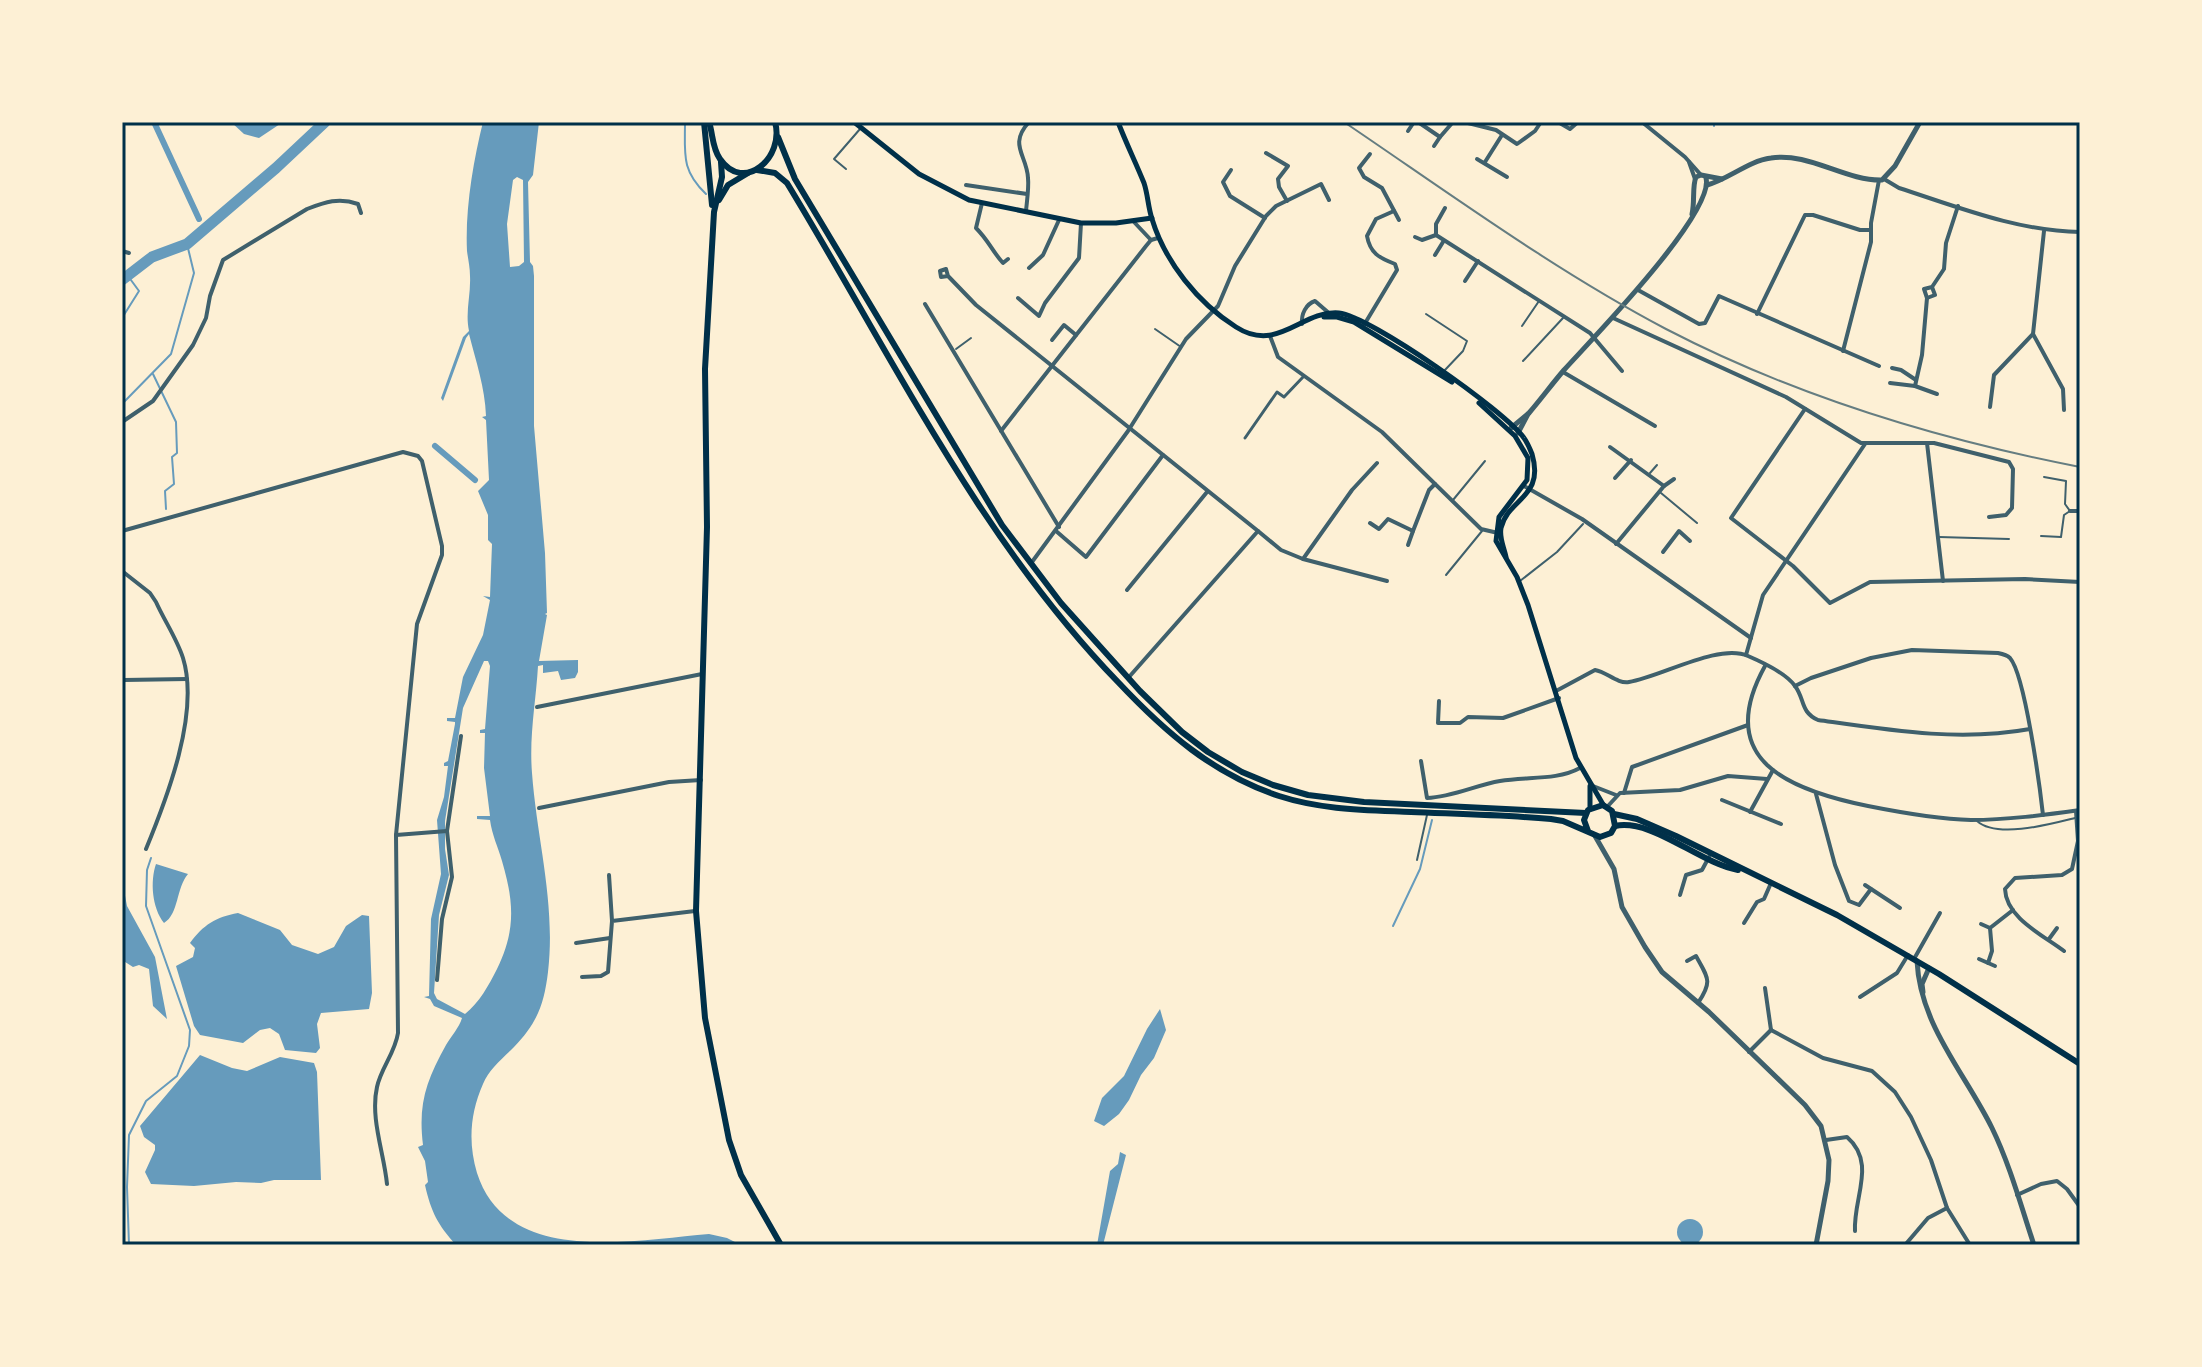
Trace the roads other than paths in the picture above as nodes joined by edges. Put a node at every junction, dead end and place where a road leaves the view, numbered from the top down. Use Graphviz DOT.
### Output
graph roads {
  1 [pos="854,122"];
  2 [pos="1029,122"];
  3 [pos="1118,122"];
  4 [pos="1416,122"];
  5 [pos="1453,122"];
  6 [pos="1464,122"];
  7 [pos="1541,122"];
  8 [pos="1558,122"];
  9 [pos="1578,122"];
  10 [pos="1642,122"];
  11 [pos="1920,122"];
  12 [pos="777,123"];
  13 [pos="1472,123"];
  14 [pos="709,124"];
  15 [pos="861,128"];
  16 [pos="1408,131"];
  17 [pos="1502,135"];
  18 [pos="778,137"];
  19 [pos="1440,137"];
  20 [pos="1434,146"];
  21 [pos="1266,153"];
  22 [pos="1370,154"];
  23 [pos="1477,159"];
  24 [pos="721,162"];
  25 [pos="1485,162"];
  26 [pos="846,169"];
  27 [pos="1231,170"];
  28 [pos="754,171"];
  29 [pos="1507,177"];
  30 [pos="1882,179"];
  31 [pos="1703,181"];
  32 [pos="966,185"];
  33 [pos="1027,194"];
  34 [pos="1329,200"];
  35 [pos="1287,201"];
  36 [pos="982,203"];
  37 [pos="1958,206"];
  38 [pos="1445,208"];
  39 [pos="1026,211"];
  40 [pos="1394,211"];
  41 [pos="361,213"];
  42 [pos="714,215"];
  43 [pos="1691,215"];
  44 [pos="1152,218"];
  45 [pos="1265,218"];
  46 [pos="1059,220"];
  47 [pos="1399,220"];
  48 [pos="1134,222"];
  49 [pos="1081,223"];
  50 [pos="1871,230"];
  51 [pos="2044,231"];
  52 [pos="2080,232"];
  53 [pos="1436,235"];
  54 [pos="1161,237"];
  55 [pos="1415,237"];
  56 [pos="1151,240"];
  57 [pos="1443,242"];
  58 [pos="122,251"];
  59 [pos="129,253"];
  60 [pos="1435,255"];
  61 [pos="1008,259"];
  62 [pos="1478,261"];
  63 [pos="1029,268"];
  64 [pos="948,276"];
  65 [pos="1465,281"];
  66 [pos="1639,289"];
  67 [pos="1018,298"];
  68 [pos="1540,300"];
  69 [pos="925,304"];
  70 [pos="1213,310"];
  71 [pos="1426,314"];
  72 [pos="1757,314"];
  73 [pos="1330,315"];
  74 [pos="1565,316"];
  75 [pos="1613,318"];
  76 [pos="1302,324"];
  77 [pos="1364,325"];
  78 [pos="1522,326"];
  79 [pos="1155,329"];
  80 [pos="2033,334"];
  81 [pos="1076,335"];
  82 [pos="1270,336"];
  83 [pos="1594,337"];
  84 [pos="971,338"];
  85 [pos="1052,340"];
  86 [pos="1182,348"];
  87 [pos="954,350"];
  88 [pos="1843,351"];
  89 [pos="1523,361"];
  90 [pos="1053,365"];
  91 [pos="1879,366"];
  92 [pos="1892,368"];
  93 [pos="1622,371"];
  94 [pos="1563,372"];
  95 [pos="1442,373"];
  96 [pos="1304,376"];
  97 [pos="1890,383"];
  98 [pos="1916,383"];
  99 [pos="1937,394"];
  100 [pos="1990,407"];
  101 [pos="1805,409"];
  102 [pos="2064,410"];
  103 [pos="1529,413"];
  104 [pos="122,422"];
  105 [pos="1655,426"];
  106 [pos="1130,427"];
  107 [pos="1511,428"];
  108 [pos="1001,431"];
  109 [pos="1517,434"];
  110 [pos="1245,438"];
  111 [pos="1927,443"];
  112 [pos="1865,444"];
  113 [pos="1610,447"];
  114 [pos="1163,455"];
  115 [pos="1631,460"];
  116 [pos="1485,461"];
  117 [pos="1377,463"];
  118 [pos="1657,465"];
  119 [pos="1649,474"];
  120 [pos="2044,477"];
  121 [pos="1615,478"];
  122 [pos="1674,479"];
  123 [pos="1435,484"];
  124 [pos="1527,487"];
  125 [pos="1662,489"];
  126 [pos="1207,492"];
  127 [pos="1453,500"];
  128 [pos="2070,511"];
  129 [pos="2080,511"];
  130 [pos="2004,516"];
  131 [pos="1989,517"];
  132 [pos="1585,522"];
  133 [pos="1370,523"];
  134 [pos="1697,523"];
  135 [pos="2004,526"];
  136 [pos="1057,529"];
  137 [pos="122,531"];
  138 [pos="1258,531"];
  139 [pos="1413,531"];
  140 [pos="1483,531"];
  141 [pos="1498,533"];
  142 [pos="2041,536"];
  143 [pos="1938,537"];
  144 [pos="2009,539"];
  145 [pos="1690,541"];
  146 [pos="1616,544"];
  147 [pos="1408,545"];
  148 [pos="1663,552"];
  149 [pos="1303,559"];
  150 [pos="1656,560"];
  151 [pos="1786,562"];
  152 [pos="1030,564"];
  153 [pos="1651,568"];
  154 [pos="122,571"];
  155 [pos="1446,575"];
  156 [pos="1387,581"];
  157 [pos="1519,581"];
  158 [pos="1943,581"];
  159 [pos="2080,582"];
  160 [pos="1127,590"];
  161 [pos="1751,638"];
  162 [pos="1746,655"];
  163 [pos="1765,666"];
  164 [pos="705,674"];
  165 [pos="122,677"];
  166 [pos="1128,678"];
  167 [pos="187,679"];
  168 [pos="1795,686"];
  169 [pos="1556,691"];
  170 [pos="1559,698"];
  171 [pos="1439,701"];
  172 [pos="537,707"];
  173 [pos="1748,725"];
  174 [pos="2030,729"];
  175 [pos="461,736"];
  176 [pos="1421,761"];
  177 [pos="1580,768"];
  178 [pos="1773,770"];
  179 [pos="1767,779"];
  180 [pos="701,780"];
  181 [pos="1590,786"];
  182 [pos="1626,792"];
  183 [pos="1816,794"];
  184 [pos="1616,796"];
  185 [pos="1722,800"];
  186 [pos="539,808"];
  187 [pos="1609,809"];
  188 [pos="1588,811"];
  189 [pos="2078,811"];
  190 [pos="1750,812"];
  191 [pos="1428,813"];
  192 [pos="2043,815"];
  193 [pos="2076,818"];
  194 [pos="1977,820"];
  195 [pos="1781,824"];
  196 [pos="1615,826"];
  197 [pos="447,831"];
  198 [pos="1588,831"];
  199 [pos="396,835"];
  200 [pos="1595,836"];
  201 [pos="1604,836"];
  202 [pos="146,849"];
  203 [pos="1603,852"];
  204 [pos="1709,856"];
  205 [pos="1417,860"];
  206 [pos="609,875"];
  207 [pos="1771,883"];
  208 [pos="1865,885"];
  209 [pos="1871,889"];
  210 [pos="1680,895"];
  211 [pos="1900,908"];
  212 [pos="2013,910"];
  213 [pos="696,911"];
  214 [pos="1940,913"];
  215 [pos="612,921"];
  216 [pos="1744,923"];
  217 [pos="1981,924"];
  218 [pos="1990,928"];
  219 [pos="2057,928"];
  220 [pos="610,938"];
  221 [pos="2049,939"];
  222 [pos="576,943"];
  223 [pos="2064,951"];
  224 [pos="1913,958"];
  225 [pos="1979,959"];
  226 [pos="1687,961"];
  227 [pos="1988,963"];
  228 [pos="1995,966"];
  229 [pos="1929,968"];
  230 [pos="582,977"];
  231 [pos="437,980"];
  232 [pos="1765,988"];
  233 [pos="1860,997"];
  234 [pos="1923,997"];
  235 [pos="1698,1003"];
  236 [pos="1771,1030"];
  237 [pos="1749,1052"];
  238 [pos="2080,1064"];
  239 [pos="1826,1140"];
  240 [pos="387,1184"];
  241 [pos="2017,1195"];
  242 [pos="2080,1207"];
  243 [pos="1947,1208"];
  244 [pos="1855,1231"];
  245 [pos="781,1245"];
  246 [pos="1816,1245"];
  247 [pos="1905,1245"];
  248 [pos="1970,1245"];
  249 [pos="2034,1245"];
  1 -- 15 [label="main road"];
  2 -- 33 [label="street"];
  3 -- 44 [label="main road"];
  4 -- 16 [label="street"];
  4 -- 19 [label="street"];
  5 -- 19 [label="street"];
  6 -- 13 [label="street"];
  7 -- 17 [label="street"];
  8 -- 9 [label="street"];
  10 -- 31 [label="street"];
  11 -- 30 [label="street"];
  12 -- 18 [label="main road"];
  13 -- 17 [label="street"];
  14 -- 24 [label="main road"];
  14 -- 42 [label="main road"];
  15 -- 26 [label="lane"];
  15 -- 36 [label="main road"];
  17 -- 25 [label="street"];
  18 -- 28 [label="main road"];
  18 -- 152 [label="main road"];
  19 -- 20 [label="street"];
  21 -- 35 [label="street"];
  22 -- 40 [label="street"];
  23 -- 25 [label="street"];
  24 -- 28 [label="main road"];
  24 -- 42 [label="main road"];
  25 -- 29 [label="street"];
  27 -- 45 [label="street"];
  28 -- 42 [label="main road"];
  28 -- 191 [label="main road"];
  30 -- 31 [label="street"];
  30 -- 37 [label="street"];
  30 -- 50 [label="street"];
  31 -- 43 [label="street"];
  31 -- 43 [label="street"];
  32 -- 33 [label="street"];
  33 -- 39 [label="street"];
  34 -- 35 [label="street"];
  35 -- 45 [label="street"];
  36 -- 39 [label="main road"];
  36 -- 61 [label="street"];
  37 -- 51 [label="street"];
  37 -- 98 [label="street"];
  38 -- 53 [label="street"];
  39 -- 46 [label="main road"];
  40 -- 47 [label="street"];
  40 -- 77 [label="street"];
  41 -- 104 [label="street"];
  42 -- 164 [label="main road"];
  43 -- 66 [label="street"];
  44 -- 48 [label="main road"];
  44 -- 54 [label="main road"];
  45 -- 70 [label="street"];
  46 -- 49 [label="main road"];
  46 -- 63 [label="street"];
  48 -- 49 [label="main road"];
  48 -- 56 [label="street"];
  49 -- 67 [label="street"];
  50 -- 72 [label="street"];
  50 -- 88 [label="street"];
  51 -- 52 [label="street"];
  51 -- 80 [label="street"];
  53 -- 55 [label="street"];
  53 -- 57 [label="street"];
  54 -- 56 [label="street"];
  54 -- 70 [label="main road"];
  56 -- 81 [label="street"];
  57 -- 60 [label="street"];
  57 -- 62 [label="street"];
  58 -- 59 [label="street"];
  62 -- 65 [label="street"];
  62 -- 68 [label="street"];
  64 -- 90 [label="street"];
  66 -- 72 [label="street"];
  66 -- 75 [label="street"];
  68 -- 74 [label="street"];
  68 -- 78 [label="lane"];
  69 -- 87 [label="street"];
  70 -- 82 [label="main road"];
  70 -- 86 [label="street"];
  71 -- 95 [label="lane"];
  72 -- 88 [label="street"];
  73 -- 76 [label="main road"];
  73 -- 76 [label="street"];
  73 -- 77 [label="main road"];
  74 -- 83 [label="street"];
  74 -- 89 [label="lane"];
  75 -- 83 [label="street"];
  75 -- 101 [label="street"];
  76 -- 82 [label="main road"];
  77 -- 95 [label="main road"];
  79 -- 86 [label="lane"];
  80 -- 100 [label="street"];
  80 -- 102 [label="street"];
  81 -- 85 [label="street"];
  81 -- 90 [label="street"];
  82 -- 96 [label="street"];
  83 -- 93 [label="street"];
  83 -- 94 [label="street"];
  84 -- 87 [label="lane"];
  86 -- 106 [label="street"];
  87 -- 108 [label="street"];
  88 -- 91 [label="street"];
  90 -- 106 [label="street"];
  90 -- 108 [label="street"];
  92 -- 98 [label="street"];
  94 -- 103 [label="street"];
  94 -- 105 [label="street"];
  95 -- 107 [label="main road"];
  96 -- 110 [label="street"];
  96 -- 123 [label="street"];
  97 -- 98 [label="street"];
  98 -- 99 [label="street"];
  101 -- 112 [label="street"];
  101 -- 151 [label="street"];
  103 -- 107 [label="street"];
  103 -- 109 [label="street"];
  106 -- 114 [label="street"];
  106 -- 136 [label="street"];
  107 -- 109 [label="main road"];
  108 -- 136 [label="street"];
  109 -- 124 [label="main road"];
  111 -- 112 [label="street"];
  111 -- 130 [label="street"];
  111 -- 143 [label="street"];
  112 -- 151 [label="street"];
  113 -- 115 [label="street"];
  114 -- 126 [label="street"];
  114 -- 136 [label="street"];
  115 -- 119 [label="street"];
  115 -- 121 [label="street"];
  116 -- 127 [label="lane"];
  117 -- 149 [label="street"];
  118 -- 119 [label="lane"];
  119 -- 125 [label="street"];
  120 -- 128 [label="lane"];
  122 -- 125 [label="street"];
  123 -- 127 [label="street"];
  123 -- 139 [label="street"];
  124 -- 132 [label="street"];
  124 -- 141 [label="main road"];
  125 -- 134 [label="lane"];
  125 -- 146 [label="street"];
  126 -- 138 [label="street"];
  126 -- 160 [label="street"];
  127 -- 140 [label="street"];
  128 -- 129 [label="street"];
  128 -- 142 [label="lane"];
  130 -- 131 [label="street"];
  130 -- 135 [label="street"];
  132 -- 146 [label="street"];
  132 -- 157 [label="lane"];
  133 -- 139 [label="street"];
  136 -- 152 [label="street"];
  137 -- 199 [label="street"];
  138 -- 149 [label="street"];
  138 -- 166 [label="street"];
  139 -- 147 [label="street"];
  140 -- 141 [label="street"];
  140 -- 155 [label="lane"];
  141 -- 157 [label="main road"];
  143 -- 144 [label="lane"];
  143 -- 158 [label="street"];
  145 -- 148 [label="street"];
  146 -- 153 [label="street"];
  149 -- 156 [label="street"];
  150 -- 153 [label="street"];
  151 -- 158 [label="street"];
  151 -- 161 [label="street"];
  152 -- 166 [label="main road"];
  153 -- 161 [label="street"];
  154 -- 167 [label="street"];
  157 -- 169 [label="main road"];
  158 -- 159 [label="street"];
  161 -- 162 [label="street"];
  162 -- 163 [label="street"];
  162 -- 169 [label="street"];
  163 -- 168 [label="street"];
  163 -- 173 [label="street"];
  164 -- 172 [label="street"];
  164 -- 180 [label="main road"];
  165 -- 167 [label="street"];
  166 -- 188 [label="main road"];
  167 -- 202 [label="street"];
  168 -- 174 [label="street"];
  168 -- 174 [label="street"];
  169 -- 170 [label="main road"];
  170 -- 171 [label="street"];
  170 -- 177 [label="main road"];
  173 -- 178 [label="street"];
  173 -- 182 [label="street"];
  174 -- 192 [label="street"];
  175 -- 197 [label="street"];
  176 -- 177 [label="street"];
  177 -- 181 [label="main road"];
  178 -- 179 [label="street"];
  178 -- 183 [label="street"];
  179 -- 182 [label="street"];
  179 -- 190 [label="street"];
  180 -- 186 [label="street"];
  180 -- 213 [label="main road"];
  181 -- 184 [label="street"];
  181 -- 187 [label="main road"];
  181 -- 188 [label="main road"];
  182 -- 184 [label="street"];
  183 -- 194 [label="street"];
  183 -- 209 [label="street"];
  184 -- 187 [label="street"];
  185 -- 190 [label="street"];
  187 -- 188 [label="main road"];
  187 -- 196 [label="main road"];
  187 -- 204 [label="main road"];
  188 -- 198 [label="main road"];
  189 -- 192 [label="street"];
  189 -- 193 [label="street"];
  190 -- 195 [label="street"];
  191 -- 198 [label="main road"];
  191 -- 205 [label="lane"];
  192 -- 194 [label="street"];
  193 -- 194 [label="lane"];
  193 -- 212 [label="street"];
  196 -- 201 [label="main road"];
  196 -- 204 [label="main road"];
  197 -- 199 [label="street"];
  197 -- 231 [label="street"];
  198 -- 200 [label="main road"];
  199 -- 240 [label="street"];
  200 -- 201 [label="main road"];
  200 -- 203 [label="street"];
  201 -- 203 [label="street"];
  203 -- 235 [label="street"];
  204 -- 207 [label="main road"];
  204 -- 210 [label="street"];
  206 -- 215 [label="street"];
  207 -- 216 [label="street"];
  207 -- 224 [label="main road"];
  208 -- 209 [label="street"];
  209 -- 211 [label="street"];
  212 -- 218 [label="street"];
  212 -- 221 [label="street"];
  213 -- 215 [label="street"];
  213 -- 245 [label="main road"];
  214 -- 224 [label="street"];
  215 -- 220 [label="street"];
  217 -- 218 [label="street"];
  218 -- 227 [label="street"];
  219 -- 221 [label="street"];
  220 -- 222 [label="street"];
  220 -- 230 [label="street"];
  221 -- 223 [label="street"];
  224 -- 229 [label="main road"];
  224 -- 233 [label="street"];
  224 -- 234 [label="street"];
  225 -- 227 [label="street"];
  226 -- 235 [label="street"];
  227 -- 228 [label="street"];
  229 -- 234 [label="street"];
  229 -- 238 [label="main road"];
  232 -- 236 [label="street"];
  234 -- 241 [label="street"];
  235 -- 237 [label="street"];
  236 -- 237 [label="street"];
  236 -- 243 [label="street"];
  237 -- 239 [label="street"];
  239 -- 244 [label="street"];
  239 -- 246 [label="street"];
  241 -- 242 [label="street"];
  241 -- 249 [label="street"];
  243 -- 247 [label="street"];
  243 -- 248 [label="street"];
}
